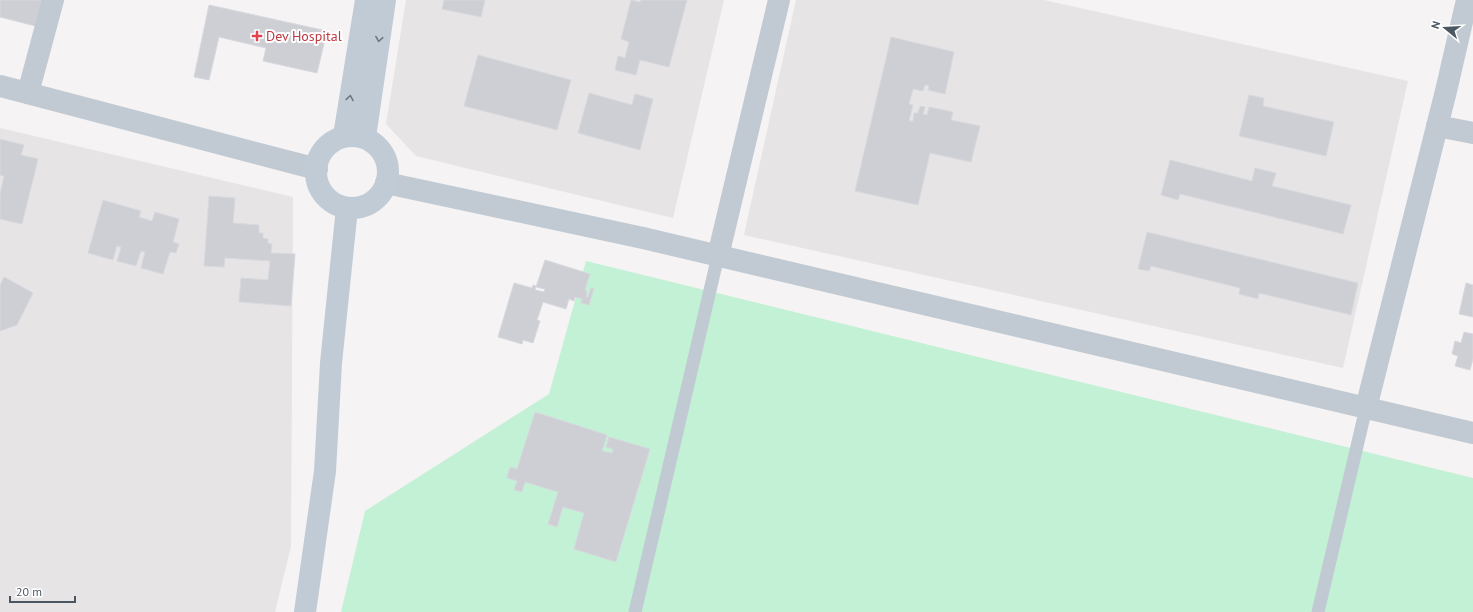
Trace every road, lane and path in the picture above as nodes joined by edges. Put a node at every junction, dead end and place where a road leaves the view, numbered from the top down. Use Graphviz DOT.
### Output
graph roads {
  1 [pos="52,0"];
  2 [pos="366,0"];
  3 [pos="385,0"];
  4 [pos="779,0"];
  5 [pos="1467,0"];
  6 [pos="0,86"];
  7 [pos="28,93"];
  8 [pos="1438,122"];
  9 [pos="1473,133"];
  10 [pos="354,137"];
  11 [pos="317,169"];
  12 [pos="386,183"];
  13 [pos="347,208"];
  14 [pos="718,256"];
  15 [pos="1366,408"];
  16 [pos="1473,433"];
  17 [pos="305,612"];
  18 [pos="635,612"];
  19 [pos="1318,612"];
  1 -- 7 [label="street"];
  10 -- 2 [label="main road, one-way"];
  3 -- 10 [label="main road, one-way"];
  4 -- 14 [label="street"];
  5 -- 8 [label="street"];
  6 -- 7 [label="street"];
  7 -- 11 [label="street"];
  8 -- 9 [label="street"];
  8 -- 15 [label="street"];
  10 -- 11 [label="main road"];
  10 -- 12 [label="main road"];
  11 -- 13 [label="main road"];
  12 -- 13 [label="main road"];
  12 -- 14 [label="street"];
  13 -- 17 [label="main road"];
  14 -- 15 [label="street"];
  14 -- 18 [label="lane"];
  15 -- 16 [label="street"];
  15 -- 19 [label="lane"];
}
